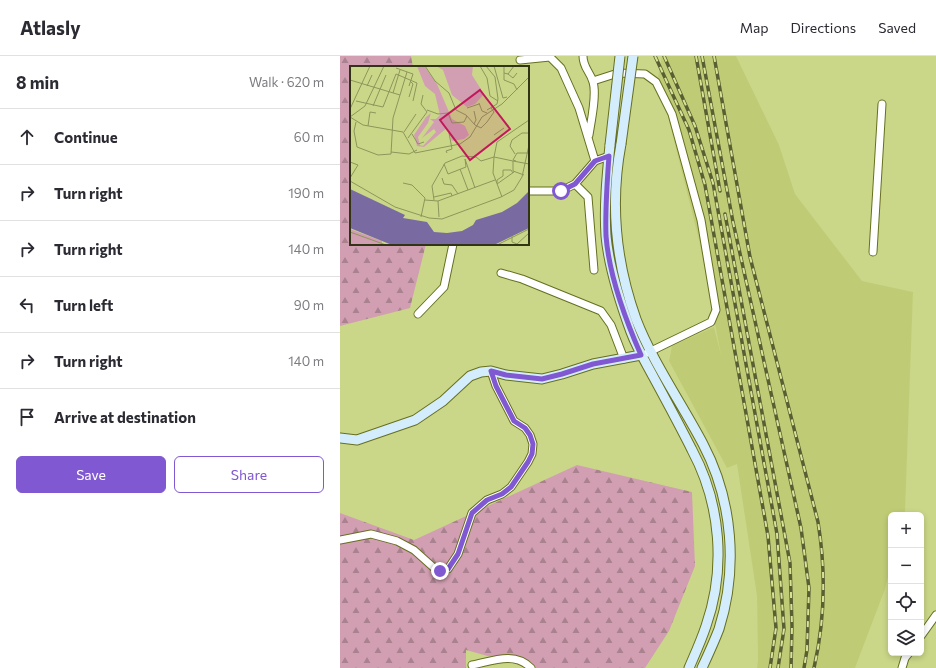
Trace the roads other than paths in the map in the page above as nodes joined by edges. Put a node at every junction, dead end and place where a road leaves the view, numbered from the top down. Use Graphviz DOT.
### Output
graph roads {
  1 [pos="583,56"];
  2 [pos="620,56"];
  3 [pos="633,56"];
  4 [pos="520,60"];
  5 [pos="593,81"];
  6 [pos="882,104"];
  7 [pos="589,138"];
  8 [pos="609,156"];
  9 [pos="595,161"];
  10 [pos="575,184"];
  11 [pos="529,191"];
  12 [pos="453,245"];
  13 [pos="873,252"];
  14 [pos="594,270"];
  15 [pos="501,273"];
  16 [pos="418,314"];
  17 [pos="651,351"];
  18 [pos="641,355"];
  19 [pos="624,359"];
  20 [pos="491,371"];
  21 [pos="340,438"];
  22 [pos="340,540"];
  23 [pos="936,615"];
  24 [pos="924,632"];
  25 [pos="907,656"];
  26 [pos="472,665"];
  27 [pos="531,668"];
  28 [pos="689,668"];
  29 [pos="702,668"];
  30 [pos="902,668"];
  1 -- 5 [label="street"];
  2 -- 8 [label="main road, bridge"];
  3 -- 17 [label="main road, bridge"];
  4 -- 7 [label="street"];
  5 -- 7 [label="street"];
  5 -- 17 [label="street"];
  6 -- 13 [label="street"];
  7 -- 9 [label="street"];
  8 -- 9 [label="street"];
  8 -- 18 [label="main road"];
  9 -- 10 [label="street"];
  10 -- 11 [label="street"];
  10 -- 14 [label="street"];
  12 -- 16 [label="street"];
  15 -- 19 [label="street"];
  17 -- 18 [label="street"];
  17 -- 29 [label="main road"];
  18 -- 19 [label="main road"];
  18 -- 28 [label="main road"];
  19 -- 20 [label="main road"];
  20 -- 21 [label="main road"];
  20 -- 22 [label="street"];
  23 -- 24 [label="street"];
  25 -- 30 [label="street"];
  26 -- 27 [label="street"];
}
